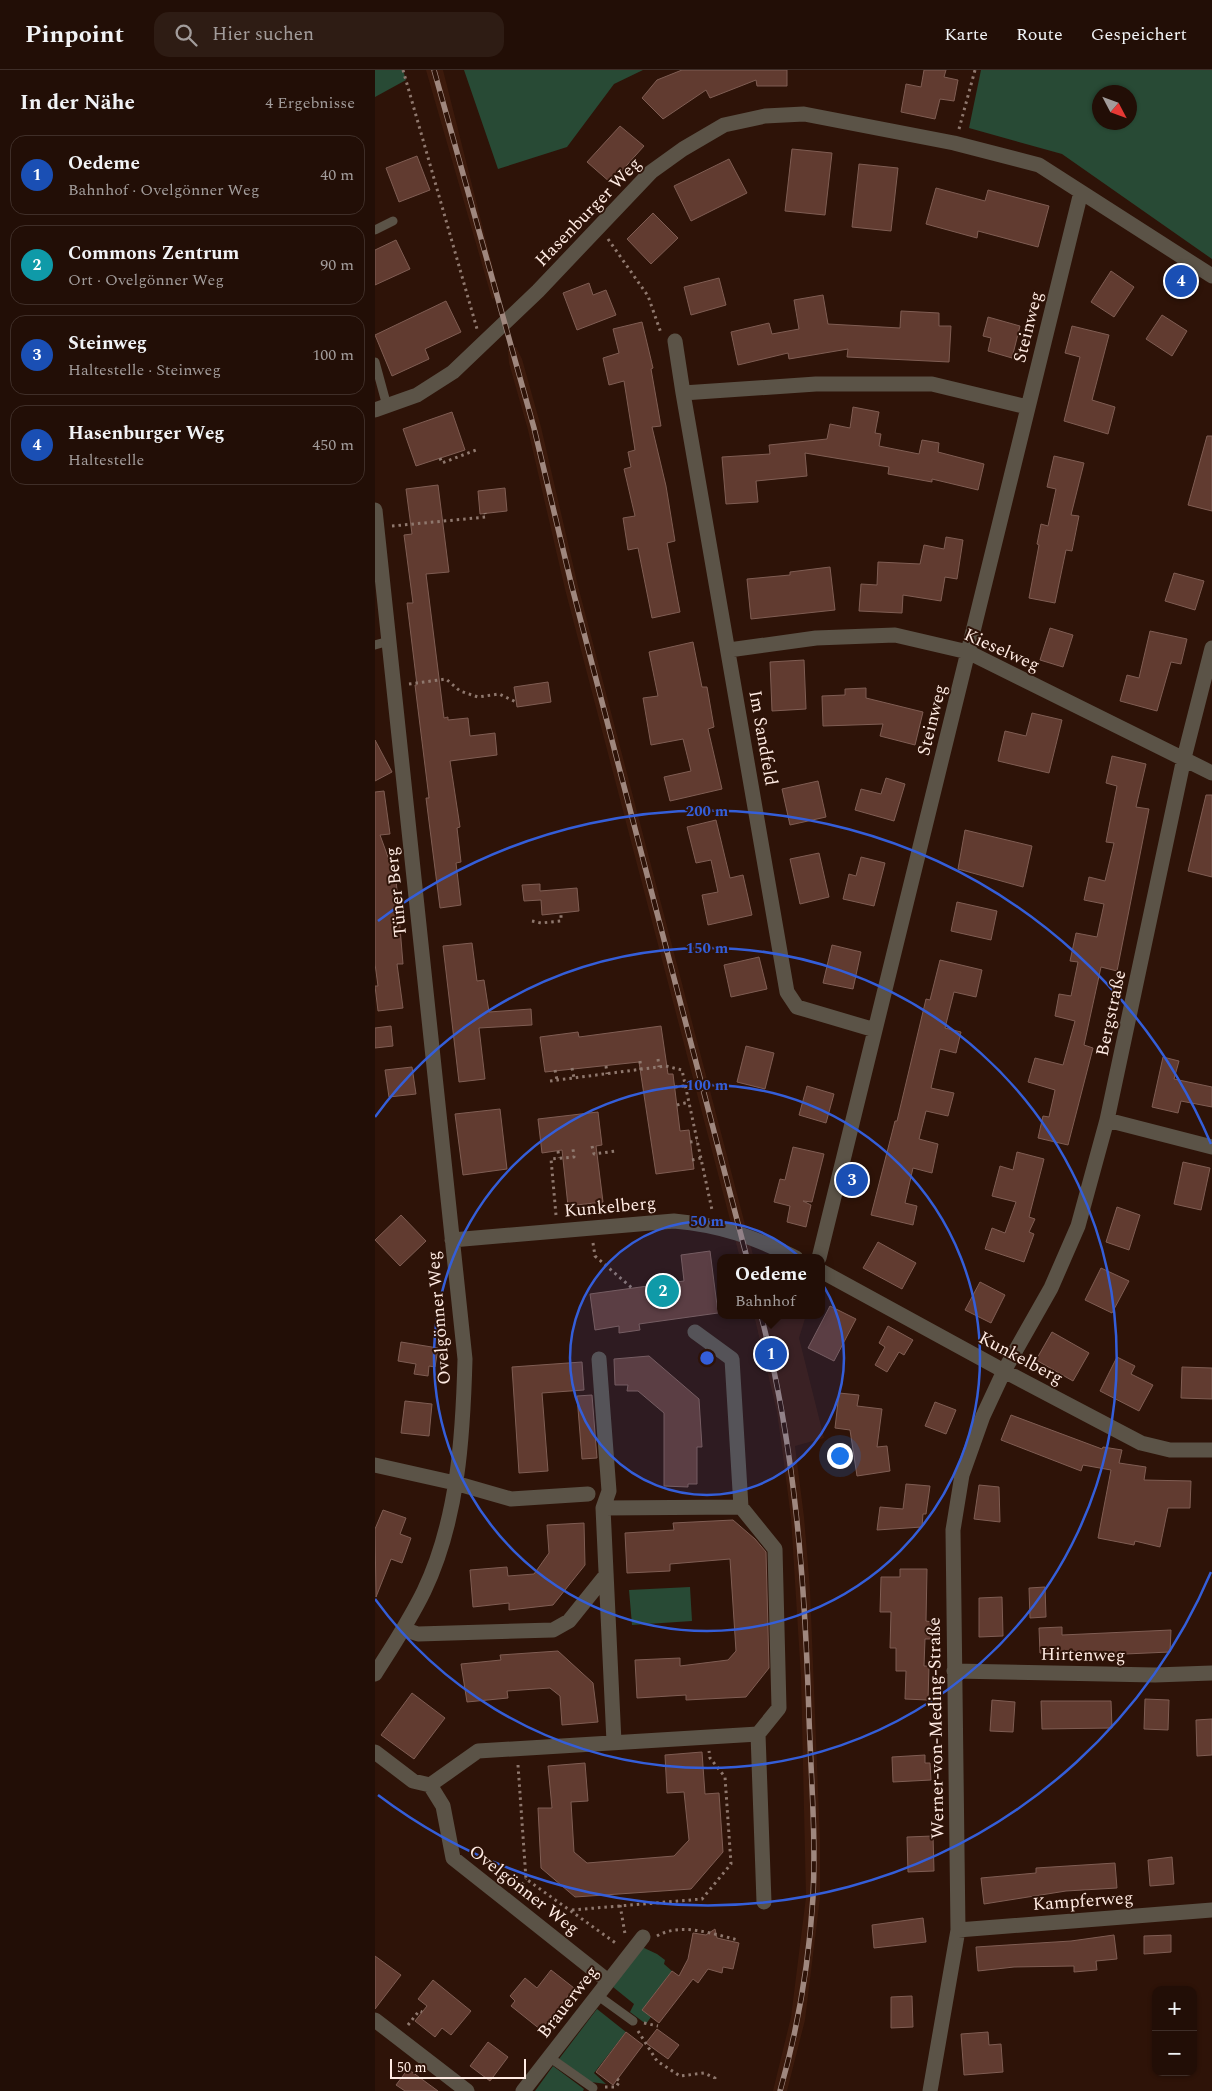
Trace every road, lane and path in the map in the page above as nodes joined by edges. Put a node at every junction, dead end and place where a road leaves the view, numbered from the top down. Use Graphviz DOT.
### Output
graph roads {
  1 [pos="403,70"];
  2 [pos="975,70"];
  3 [pos="953,143"];
  4 [pos="1081,192"];
  5 [pos="393,222"];
  6 [pos="597,228"];
  7 [pos="375,230"];
  8 [pos="1212,276"];
  9 [pos="675,341"];
  10 [pos="483,345"];
  11 [pos="375,362"];
  12 [pos="683,393"];
  13 [pos="1027,407"];
  14 [pos="381,408"];
  15 [pos="476,450"];
  16 [pos="440,458"];
  17 [pos="375,510"];
  18 [pos="485,513"];
  19 [pos="377,528"];
  20 [pos="382,643"];
  21 [pos="1212,648"];
  22 [pos="729,650"];
  23 [pos="968,652"];
  24 [pos="393,686"];
  25 [pos="516,702"];
  26 [pos="1184,758"];
  27 [pos="1212,773"];
  28 [pos="561,913"];
  29 [pos="532,920"];
  30 [pos="875,1030"];
  31 [pos="658,1059"];
  32 [pos="640,1062"];
  33 [pos="606,1066"];
  34 [pos="659,1067"];
  35 [pos="572,1068"];
  36 [pos="555,1070"];
  37 [pos="641,1070"];
  38 [pos="607,1074"];
  39 [pos="574,1078"];
  40 [pos="557,1080"];
  41 [pos="550,1081"];
  42 [pos="685,1086"];
  43 [pos="675,1087"];
  44 [pos="689,1102"];
  45 [pos="677,1104"];
  46 [pos="1107,1120"];
  47 [pos="697,1141"];
  48 [pos="690,1142"];
  49 [pos="592,1146"];
  50 [pos="1212,1148"];
  51 [pos="573,1149"];
  52 [pos="558,1150"];
  53 [pos="616,1151"];
  54 [pos="559,1158"];
  55 [pos="701,1158"];
  56 [pos="692,1160"];
  57 [pos="715,1226"];
  58 [pos="591,1228"];
  59 [pos="558,1231"];
  60 [pos="452,1240"];
  61 [pos="786,1254"];
  62 [pos="820,1254"];
  63 [pos="825,1273"];
  64 [pos="632,1288"];
  65 [pos="695,1332"];
  66 [pos="599,1360"];
  67 [pos="1004,1372"];
  68 [pos="1212,1450"];
  69 [pos="375,1465"];
  70 [pos="455,1483"];
  71 [pos="588,1494"];
  72 [pos="741,1507"];
  73 [pos="603,1508"];
  74 [pos="606,1575"];
  75 [pos="403,1629"];
  76 [pos="954,1671"];
  77 [pos="1212,1673"];
  78 [pos="375,1674"];
  79 [pos="758,1734"];
  80 [pos="707,1736"];
  81 [pos="614,1742"];
  82 [pos="516,1748"];
  83 [pos="375,1752"];
  84 [pos="430,1785"];
  85 [pos="764,1902"];
  86 [pos="620,1905"];
  87 [pos="572,1910"];
  88 [pos="1212,1910"];
  89 [pos="958,1930"];
  90 [pos="647,1938"];
  91 [pos="738,1940"];
  92 [pos="629,1954"];
  93 [pos="608,1981"];
  94 [pos="597,1995"];
  95 [pos="422,2012"];
  96 [pos="375,2020"];
  97 [pos="633,2021"];
  98 [pos="398,2038"];
  99 [pos="549,2057"];
  100 [pos="617,2079"];
  101 [pos="714,2080"];
  102 [pos="593,2088"];
  103 [pos="467,2091"];
  104 [pos="523,2091"];
  105 [pos="930,2091"];
  1 -- 10 [label="path"];
  2 -- 3 [label="path"];
  3 -- 4 [label="street, Hasenburger Weg"];
  3 -- 6 [label="street, Hasenburger Weg"];
  4 -- 8 [label="street, Hasenburger Weg"];
  4 -- 13 [label="street, Steinweg"];
  5 -- 7 [label="lane"];
  6 -- 9 [label="path"];
  6 -- 10 [label="street, Hasenburger Weg"];
  9 -- 12 [label="street, Im Sandfeld"];
  10 -- 14 [label="street, Hasenburger Weg"];
  11 -- 14 [label="lane"];
  12 -- 13 [label="street"];
  12 -- 22 [label="street, Im Sandfeld"];
  13 -- 23 [label="street, Steinweg"];
  15 -- 16 [label="path"];
  17 -- 19 [label="street, Tüner Berg"];
  18 -- 19 [label="path"];
  19 -- 20 [label="street, Tüner Berg"];
  20 -- 24 [label="street, Tüner Berg"];
  21 -- 26 [label="street, Bergstraße"];
  22 -- 23 [label="street, Kieselweg"];
  22 -- 30 [label="street, Im Sandfeld"];
  23 -- 26 [label="street, Kieselweg"];
  23 -- 30 [label="street, Steinweg"];
  24 -- 25 [label="path"];
  24 -- 60 [label="street, Tüner Berg"];
  26 -- 27 [label="street, Kieselweg"];
  26 -- 46 [label="street, Bergstraße"];
  28 -- 29 [label="path"];
  30 -- 62 [label="street, Steinweg"];
  31 -- 34 [label="path"];
  32 -- 37 [label="path"];
  33 -- 38 [label="path"];
  34 -- 37 [label="path"];
  34 -- 42 [label="path"];
  35 -- 39 [label="path"];
  36 -- 40 [label="path"];
  37 -- 38 [label="path"];
  38 -- 39 [label="path"];
  39 -- 40 [label="path"];
  40 -- 41 [label="path"];
  42 -- 43 [label="path"];
  42 -- 44 [label="path"];
  44 -- 45 [label="path"];
  44 -- 47 [label="path"];
  46 -- 50 [label="street"];
  46 -- 67 [label="street, Bergstraße"];
  47 -- 48 [label="path"];
  47 -- 55 [label="path"];
  49 -- 53 [label="path"];
  51 -- 54 [label="path"];
  52 -- 54 [label="path"];
  54 -- 59 [label="path"];
  55 -- 56 [label="path"];
  55 -- 57 [label="path"];
  57 -- 58 [label="street, Kunkelberg"];
  57 -- 61 [label="street, Kunkelberg"];
  58 -- 59 [label="street, Kunkelberg"];
  58 -- 64 [label="path"];
  59 -- 60 [label="street, Kunkelberg"];
  60 -- 70 [label="street, Ovelgönner Weg"];
  63 -- 67 [label="street, Kunkelberg"];
  65 -- 72 [label="street"];
  66 -- 73 [label="street"];
  67 -- 68 [label="street, Kunkelberg"];
  67 -- 76 [label="street, Werner-von-Meding-Straße"];
  69 -- 70 [label="street"];
  70 -- 71 [label="street"];
  70 -- 75 [label="street, Ovelgönner Weg"];
  72 -- 73 [label="street"];
  72 -- 79 [label="street"];
  73 -- 74 [label="street"];
  74 -- 75 [label="street"];
  74 -- 81 [label="street"];
  75 -- 78 [label="street, Ovelgönner Weg"];
  76 -- 77 [label="street, Hirtenweg"];
  76 -- 89 [label="street, Werner-von-Meding-Straße"];
  79 -- 80 [label="street"];
  79 -- 85 [label="street"];
  80 -- 81 [label="street"];
  80 -- 86 [label="path"];
  81 -- 82 [label="street"];
  82 -- 84 [label="street"];
  82 -- 87 [label="path"];
  83 -- 84 [label="street"];
  84 -- 93 [label="street, Ovelgönner Weg"];
  86 -- 87 [label="path"];
  86 -- 92 [label="path"];
  87 -- 92 [label="path"];
  88 -- 89 [label="street, Kampferweg"];
  89 -- 105 [label="street, Werner-von-Meding-Straße"];
  90 -- 91 [label="path"];
  90 -- 92 [label="street, Brauerweg"];
  92 -- 93 [label="street, Brauerweg"];
  93 -- 94 [label="street, Brauerweg"];
  94 -- 97 [label="lane"];
  94 -- 99 [label="street, Brauerweg"];
  95 -- 98 [label="path"];
  96 -- 98 [label="street"];
  97 -- 101 [label="path"];
  98 -- 103 [label="street"];
  99 -- 102 [label="lane"];
  99 -- 104 [label="street, Brauerweg"];
  100 -- 102 [label="path"];
}
